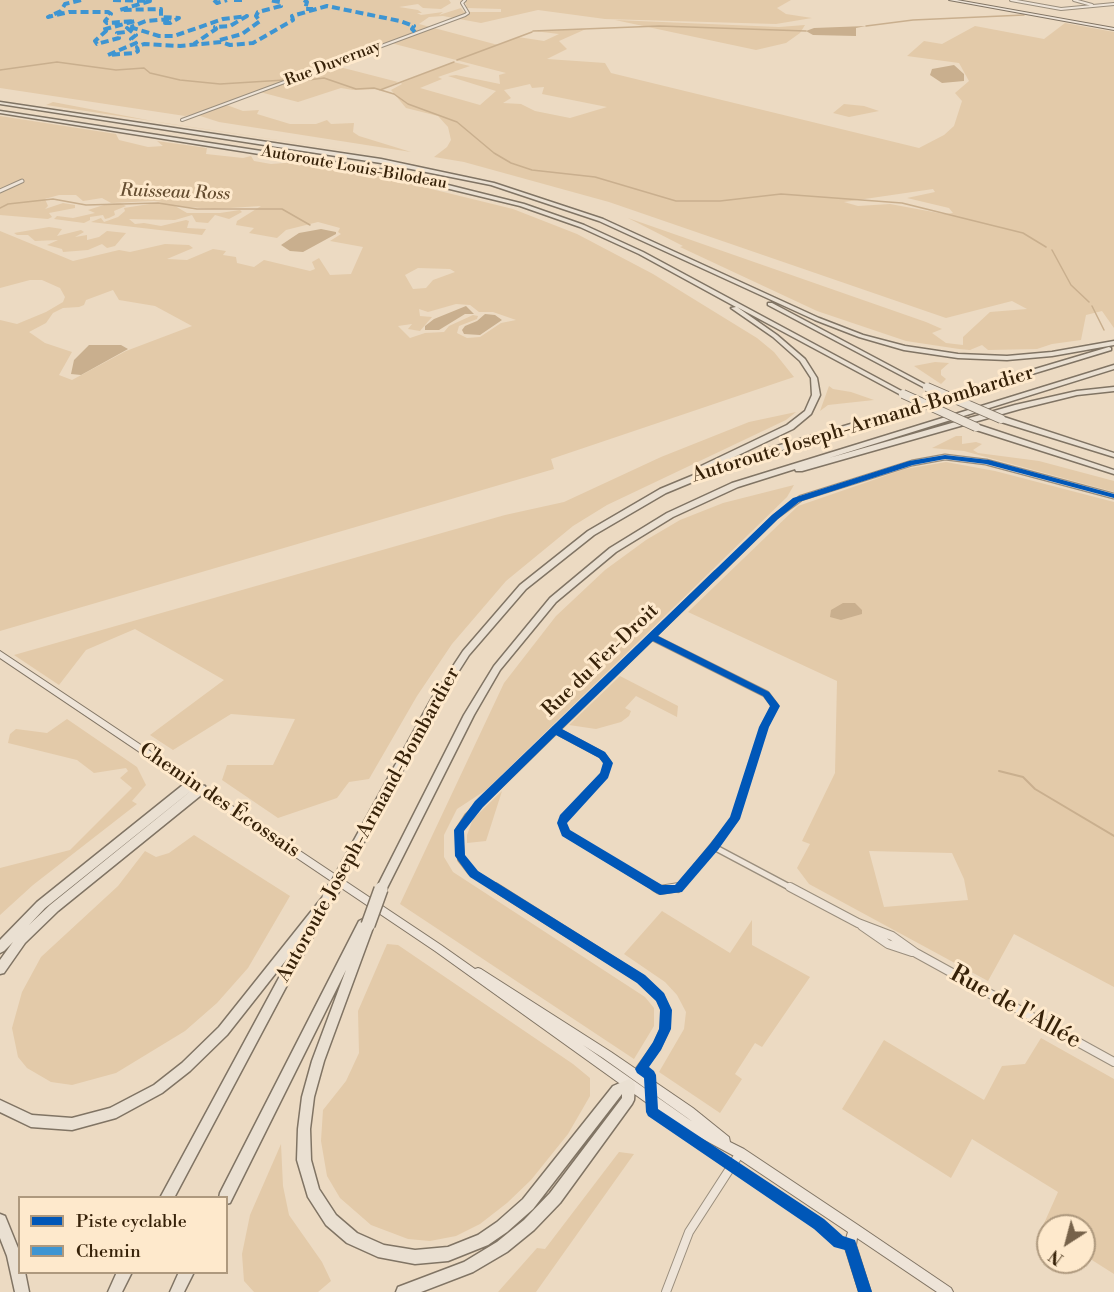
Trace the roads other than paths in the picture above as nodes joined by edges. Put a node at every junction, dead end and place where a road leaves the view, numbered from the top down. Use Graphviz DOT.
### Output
graph roads {
  1 [pos="465,0"];
  2 [pos="951,0"];
  3 [pos="1011,0"];
  4 [pos="1074,0"];
  5 [pos="1114,4"];
  6 [pos="1093,6"];
  7 [pos="1114,29"];
  8 [pos="0,103"];
  9 [pos="0,112"];
  10 [pos="182,120"];
  11 [pos="22,181"];
  12 [pos="0,190"];
  13 [pos="667,250"];
  14 [pos="693,280"];
  15 [pos="1114,345"];
  16 [pos="1114,366"];
  17 [pos="1114,389"];
  18 [pos="1114,455"];
  19 [pos="1114,472"];
  20 [pos="735,485"];
  21 [pos="663,491"];
  22 [pos="1114,496"];
  23 [pos="652,637"];
  24 [pos="0,654"];
  25 [pos="555,730"];
  26 [pos="197,786"];
  27 [pos="714,848"];
  28 [pos="329,897"];
  29 [pos="366,923"];
  30 [pos="0,948"];
  31 [pos="0,969"];
  32 [pos="1114,1062"];
  33 [pos="633,1080"];
  34 [pos="0,1106"];
  35 [pos="740,1153"];
  36 [pos="167,1196"];
  37 [pos="226,1196"];
  38 [pos="0,1221"];
  39 [pos="854,1229"];
  40 [pos="18,1273"];
  41 [pos="18,1274"];
  42 [pos="124,1274"];
  43 [pos="186,1274"];
  44 [pos="22,1292"];
  45 [pos="115,1292"];
  46 [pos="177,1292"];
  47 [pos="403,1292"];
  48 [pos="666,1292"];
  49 [pos="865,1292"];
  50 [pos="947,1292"];
  1 -- 10 [label="street, Rue Duvernay"];
  2 -- 7 [label="main road"];
  3 -- 6 [label="street"];
  4 -- 6 [label="street"];
  5 -- 6 [label="street"];
  8 -- 13 [label="highway, Autoroute Louis-Bilodeau"];
  9 -- 14 [label="highway, Autoroute Louis-Bilodeau"];
  11 -- 12 [label="street"];
  13 -- 15 [label="highway"];
  13 -- 18 [label="highway, bridge"];
  14 -- 19 [label="highway, bridge"];
  14 -- 21 [label="highway"];
  15 -- 21 [label="highway, Autoroute Joseph-Armand-Bombardier"];
  16 -- 20 [label="highway, Autoroute Joseph-Armand-Bombardier"];
  17 -- 20 [label="highway"];
  20 -- 29 [label="highway, Autoroute Joseph-Armand-Bombardier, bridge"];
  21 -- 28 [label="highway, Autoroute Joseph-Armand-Bombardier, bridge"];
  22 -- 23 [label="street, Rue du Fer-Droit"];
  23 -- 25 [label="street, Rue du Fer-Droit"];
  23 -- 27 [label="street"];
  24 -- 26 [label="main road, Chemin des Écossais"];
  25 -- 27 [label="street"];
  25 -- 33 [label="street, Rue du Fer-Droit"];
  26 -- 30 [label="highway"];
  26 -- 31 [label="highway"];
  26 -- 33 [label="main road, Chemin des Écossais"];
  27 -- 32 [label="street, Rue de l'Allée"];
  28 -- 34 [label="highway"];
  28 -- 36 [label="highway, Autoroute Joseph-Armand-Bombardier"];
  29 -- 33 [label="highway"];
  29 -- 37 [label="highway"];
  33 -- 35 [label="main road, Chemin des Écossais"];
  33 -- 47 [label="highway"];
  35 -- 39 [label="main road, Chemin des Écossais"];
  35 -- 48 [label="street"];
  38 -- 40 [label="highway"];
  39 -- 49 [label="main road"];
  39 -- 50 [label="main road, Chemin des Écossais"];
  41 -- 44 [label="highway"];
  42 -- 45 [label="highway"];
  43 -- 46 [label="highway"];
}
